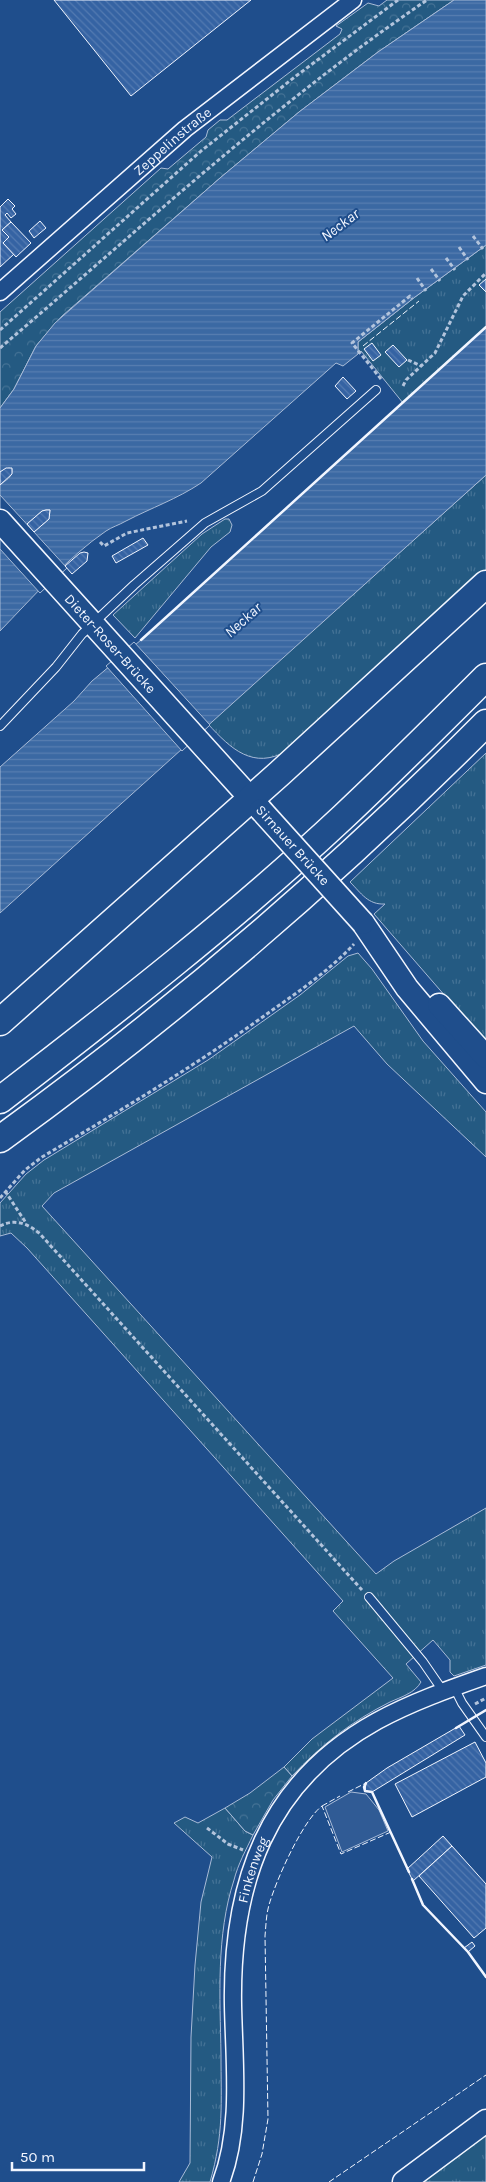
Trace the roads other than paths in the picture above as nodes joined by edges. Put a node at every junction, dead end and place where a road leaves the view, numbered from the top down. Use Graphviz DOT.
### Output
graph roads {
  1 [pos="353,0"];
  2 [pos="0,292"];
  3 [pos="376,390"];
  4 [pos="0,521"];
  5 [pos="486,584"];
  6 [pos="100,617"];
  7 [pos="486,677"];
  8 [pos="486,723"];
  9 [pos="0,726"];
  10 [pos="486,734"];
  11 [pos="450,759"];
  12 [pos="222,767"];
  13 [pos="256,804"];
  14 [pos="360,933"];
  15 [pos="0,1022"];
  16 [pos="486,1057"];
  17 [pos="486,1082"];
  18 [pos="0,1100"];
  19 [pos="0,1139"];
  20 [pos="369,1597"];
  21 [pos="486,1676"];
  22 [pos="449,1689"];
  23 [pos="486,1737"];
  24 [pos="486,2122"];
  25 [pos="221,2182"];
  26 [pos="404,2182"];
  1 -- 2 [label="street, Zeppelinstraße"];
  3 -- 6 [label="lane"];
  4 -- 6 [label="main road, Dieter-Roser-Brücke"];
  5 -- 13 [label="highway"];
  6 -- 9 [label="lane"];
  6 -- 12 [label="main road, Dieter-Roser-Brücke"];
  7 -- 18 [label="highway"];
  8 -- 11 [label="highway"];
  10 -- 11 [label="highway"];
  11 -- 19 [label="highway"];
  12 -- 13 [label="main road, Sirnauer Brücke"];
  13 -- 14 [label="main road, Sirnauer Brücke, bridge"];
  13 -- 15 [label="highway"];
  14 -- 16 [label="main road, Sirnauer Brücke"];
  14 -- 17 [label="main road, Sirnauer Brücke"];
  20 -- 22 [label="lane"];
  21 -- 22 [label="street, Finkenweg"];
  22 -- 23 [label="lane"];
  22 -- 25 [label="street, Finkenweg"];
  24 -- 26 [label="main road"];
}
